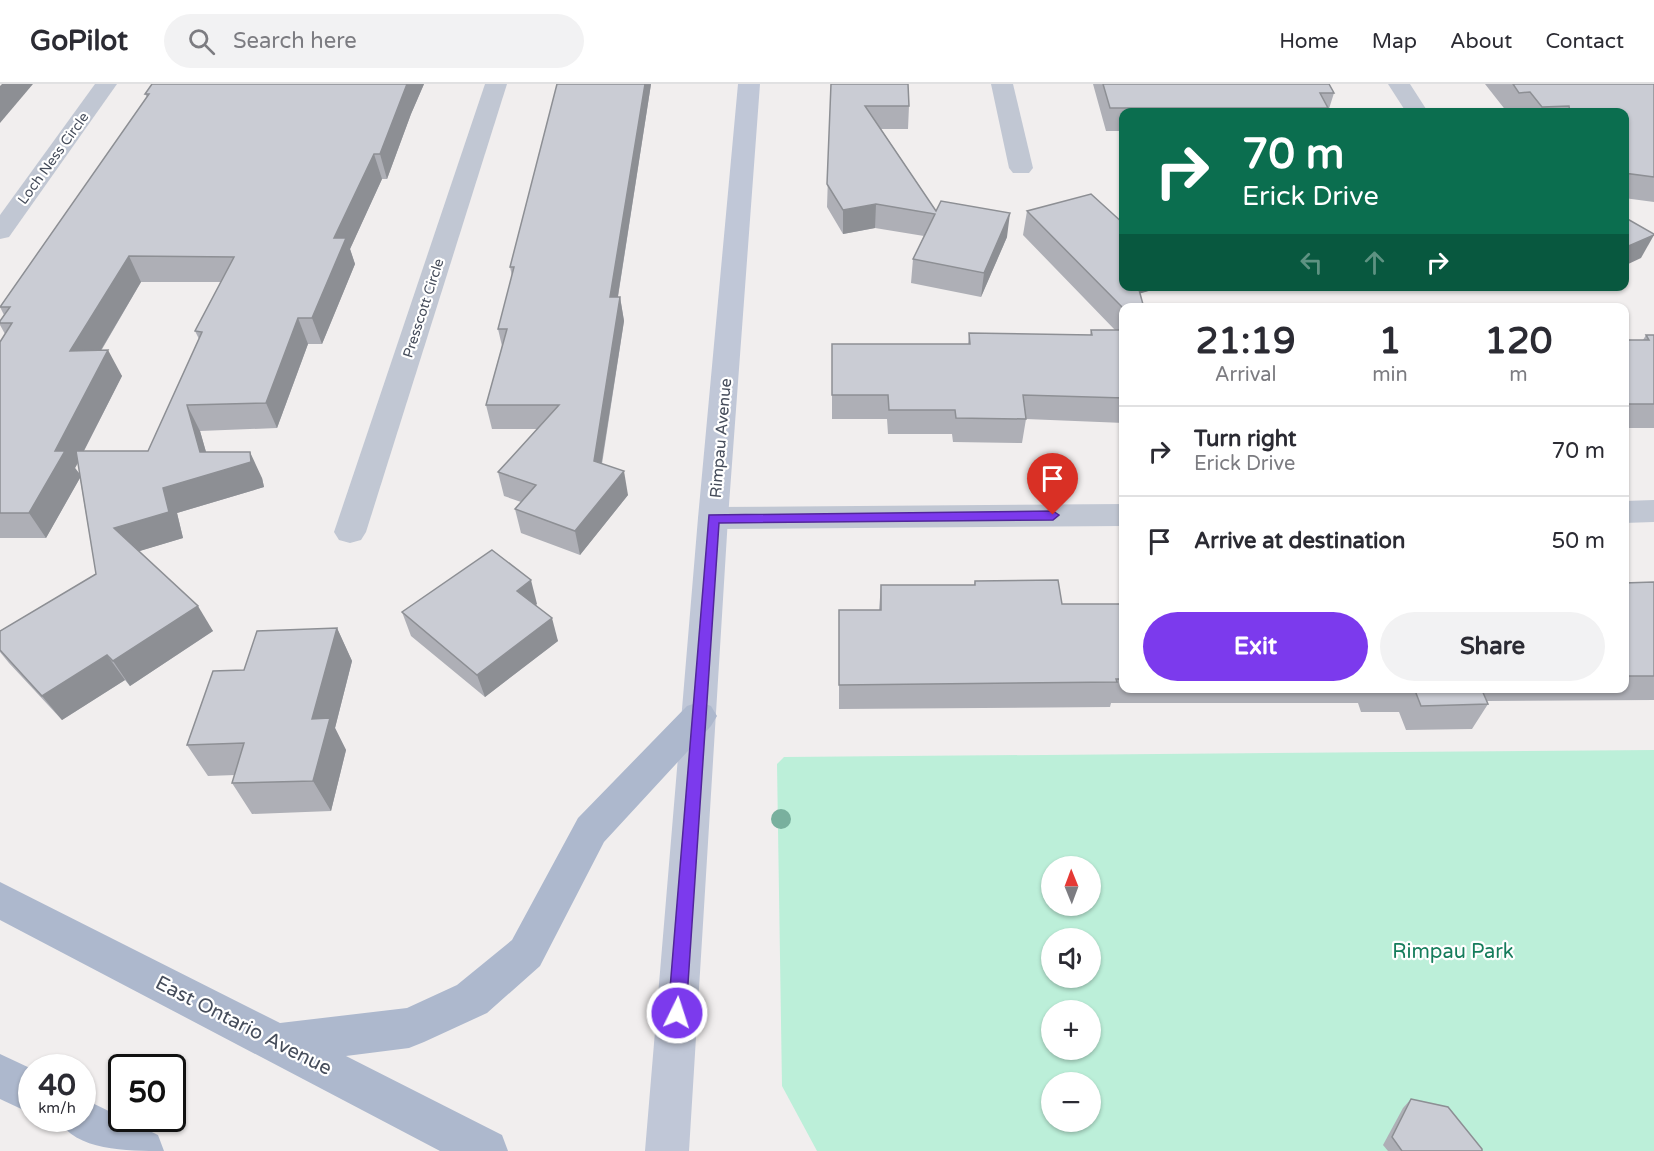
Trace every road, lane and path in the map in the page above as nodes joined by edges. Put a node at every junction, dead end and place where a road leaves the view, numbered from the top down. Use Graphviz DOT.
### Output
graph roads {
  1 [pos="106,84"];
  2 [pos="496,84"];
  3 [pos="749,84"];
  4 [pos="1002,84"];
  5 [pos="1399,84"];
  6 [pos="1414,108"];
  7 [pos="1021,168"];
  8 [pos="0,232"];
  9 [pos="1654,511"];
  10 [pos="1629,512"];
  11 [pos="1119,515"];
  12 [pos="713,518"];
  13 [pos="350,532"];
  14 [pos="699,716"];
  15 [pos="0,900"];
  16 [pos="281,1043"];
  17 [pos="0,1075"];
  18 [pos="18,1085"];
  19 [pos="96,1127"];
  20 [pos="142,1151"];
  21 [pos="486,1151"];
  22 [pos="667,1151"];
  1 -- 8 [label="street, Loch Ness Circle"];
  2 -- 13 [label="street, Presscott Circle"];
  3 -- 12 [label="main road, Rimpau Avenue"];
  4 -- 7 [label="street"];
  5 -- 6 [label="street"];
  9 -- 10 [label="street"];
  11 -- 12 [label="street"];
  12 -- 14 [label="main road, Rimpau Avenue"];
  14 -- 16 [label="main road"];
  14 -- 22 [label="main road, Rimpau Avenue"];
  15 -- 16 [label="main road, East Ontario Avenue"];
  16 -- 21 [label="main road, East Ontario Avenue"];
  17 -- 18 [label="main road"];
  19 -- 20 [label="main road"];
}
